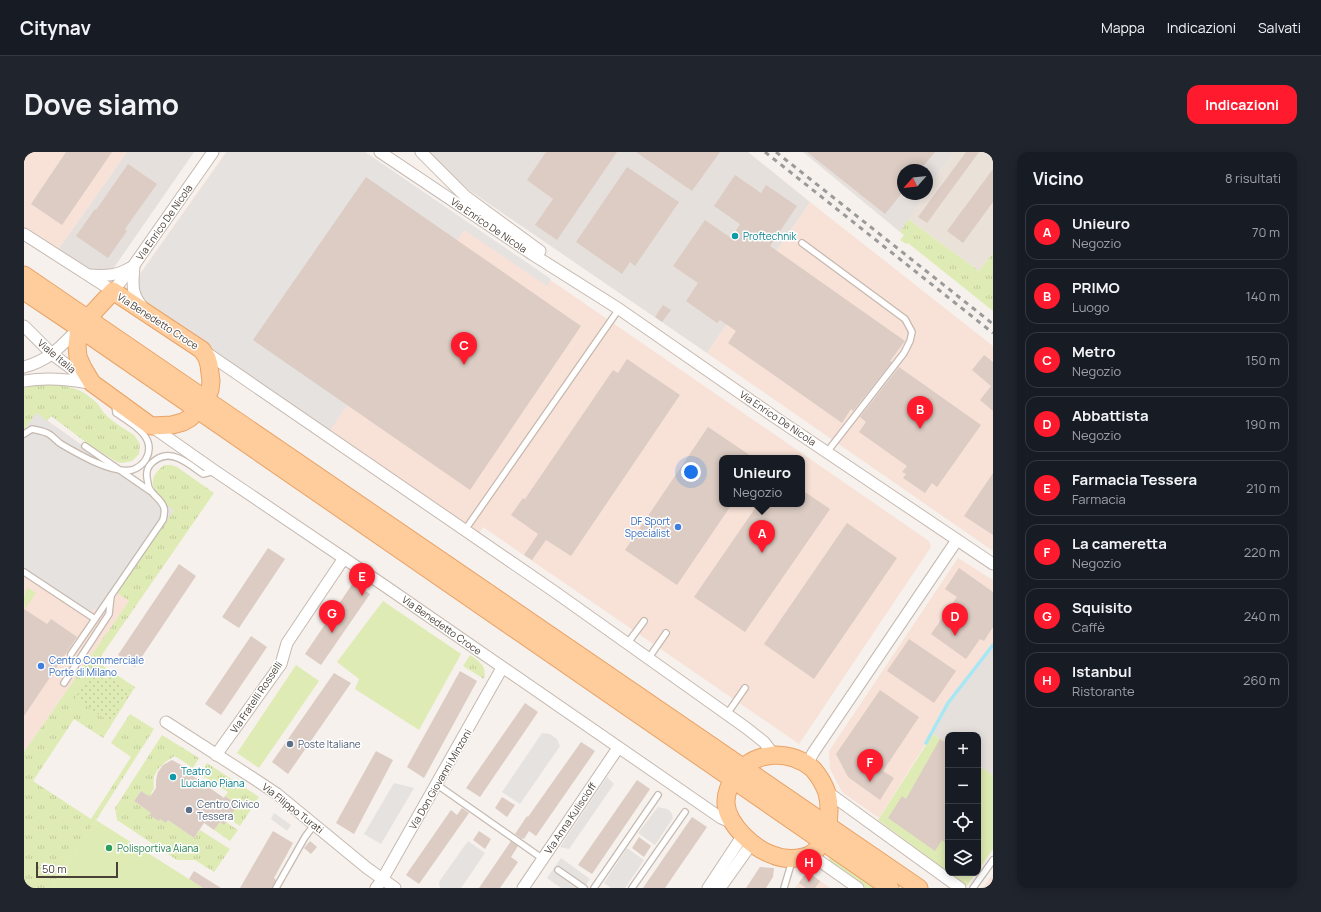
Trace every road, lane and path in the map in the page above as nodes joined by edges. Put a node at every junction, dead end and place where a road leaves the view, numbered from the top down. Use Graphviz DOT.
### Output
graph roads {
  1 [pos="213,152"];
  2 [pos="380,152"];
  3 [pos="421,152"];
  4 [pos="24,234"];
  5 [pos="802,243"];
  6 [pos="134,265"];
  7 [pos="24,274"];
  8 [pos="88,275"];
  9 [pos="24,291"];
  10 [pos="113,291"];
  11 [pos="599,296"];
  12 [pos="619,309"];
  13 [pos="148,314"];
  14 [pos="84,323"];
  15 [pos="24,326"];
  16 [pos="202,350"];
  17 [pos="52,354"];
  18 [pos="24,367"];
  19 [pos="24,381"];
  20 [pos="92,384"];
  21 [pos="113,399"];
  22 [pos="201,404"];
  23 [pos="150,426"];
  24 [pos="24,434"];
  25 [pos="85,446"];
  26 [pos="827,452"];
  27 [pos="119,469"];
  28 [pos="215,471"];
  29 [pos="150,491"];
  30 [pos="465,530"];
  31 [pos="957,540"];
  32 [pos="344,558"];
  33 [pos="993,564"];
  34 [pos="24,572"];
  35 [pos="111,596"];
  36 [pos="95,619"];
  37 [pos="644,621"];
  38 [pos="666,633"];
  39 [pos="627,644"];
  40 [pos="71,654"];
  41 [pos="648,659"];
  42 [pos="502,668"];
  43 [pos="64,684"];
  44 [pos="745,688"];
  45 [pos="727,714"];
  46 [pos="166,722"];
  47 [pos="618,748"];
  48 [pos="216,755"];
  49 [pos="774,755"];
  50 [pos="807,764"];
  51 [pos="738,773"];
  52 [pos="436,784"];
  53 [pos="826,791"];
  54 [pos="658,795"];
  55 [pos="685,812"];
  56 [pos="314,825"];
  57 [pos="825,833"];
  58 [pos="743,834"];
  59 [pos="811,855"];
  60 [pos="793,858"];
  61 [pos="542,859"];
  62 [pos="993,860"];
  63 [pos="558,870"];
  64 [pos="379,884"];
  65 [pos="855,886"];
  66 [pos="276,888"];
  67 [pos="395,888"];
  68 [pos="523,888"];
  69 [pos="584,888"];
  70 [pos="594,888"];
  71 [pos="632,888"];
  72 [pos="708,888"];
  73 [pos="720,888"];
  74 [pos="784,888"];
  75 [pos="890,888"];
  76 [pos="919,888"];
  77 [pos="960,888"];
  78 [pos="973,888"];
  1 -- 6 [label="street, Via Enrico De Nicola"];
  2 -- 11 [label="street, Via Enrico De Nicola"];
  3 -- 11 [label="street, Via Enrico De Nicola"];
  4 -- 8 [label="street, Via Benedetto Croce"];
  5 -- 26 [label="lane"];
  6 -- 8 [label="street"];
  6 -- 10 [label="street, Via Enrico De Nicola"];
  6 -- 13 [label="street"];
  7 -- 14 [label="main road"];
  8 -- 10 [label="street, Via Benedetto Croce"];
  9 -- 14 [label="main road"];
  10 -- 13 [label="main road, Via Benedetto Croce"];
  10 -- 14 [label="main road, Via Benedetto Croce"];
  11 -- 12 [label="street, Via Enrico De Nicola"];
  12 -- 26 [label="street, Via Enrico De Nicola"];
  12 -- 30 [label="lane"];
  13 -- 16 [label="main road, Via Benedetto Croce"];
  14 -- 17 [label="street"];
  14 -- 20 [label="main road, Via Benedetto Croce"];
  14 -- 22 [label="main road"];
  15 -- 17 [label="street, Viale Italia"];
  16 -- 22 [label="main road, Via Benedetto Croce"];
  16 -- 30 [label="street, Via Benedetto Croce"];
  17 -- 18 [label="street"];
  17 -- 20 [label="street, Viale Italia"];
  19 -- 20 [label="street"];
  20 -- 21 [label="main road, Via Benedetto Croce"];
  21 -- 23 [label="main road, Via Benedetto Croce"];
  21 -- 27 [label="lane"];
  22 -- 23 [label="main road"];
  22 -- 51 [label="main road"];
  23 -- 28 [label="street, Via Benedetto Croce"];
  24 -- 27 [label="lane"];
  25 -- 27 [label="lane"];
  26 -- 31 [label="street, Via Enrico De Nicola"];
  27 -- 29 [label="lane"];
  28 -- 29 [label="lane"];
  28 -- 32 [label="street, Via Benedetto Croce"];
  29 -- 35 [label="lane"];
  30 -- 39 [label="street, Via Benedetto Croce"];
  31 -- 33 [label="street, Via Enrico De Nicola"];
  31 -- 50 [label="street"];
  32 -- 42 [label="street, Via Benedetto Croce"];
  32 -- 48 [label="street, Via Fratelli Rosselli"];
  34 -- 36 [label="lane"];
  35 -- 36 [label="lane"];
  35 -- 43 [label="lane"];
  36 -- 40 [label="lane"];
  37 -- 39 [label="lane"];
  38 -- 41 [label="lane"];
  39 -- 41 [label="street, Via Benedetto Croce"];
  41 -- 45 [label="street, Via Benedetto Croce"];
  42 -- 47 [label="street, Via Benedetto Croce"];
  42 -- 52 [label="street, Via Don Giovanni Minzoni"];
  44 -- 45 [label="lane"];
  45 -- 49 [label="street, Via Benedetto Croce"];
  46 -- 48 [label="street, Via Filippo Turati"];
  47 -- 58 [label="street, Via Benedetto Croce"];
  47 -- 61 [label="street, Via Anna Kuliscioff"];
  48 -- 56 [label="street, Via Filippo Turati"];
  49 -- 50 [label="main road"];
  49 -- 51 [label="main road"];
  50 -- 53 [label="main road"];
  51 -- 57 [label="main road"];
  51 -- 58 [label="main road"];
  52 -- 61 [label="lane"];
  52 -- 64 [label="street, Via Don Giovanni Minzoni"];
  53 -- 57 [label="main road"];
  53 -- 77 [label="street"];
  54 -- 70 [label="lane"];
  55 -- 71 [label="lane"];
  56 -- 64 [label="street, Via Filippo Turati"];
  56 -- 66 [label="lane"];
  57 -- 59 [label="main road"];
  57 -- 75 [label="main road"];
  57 -- 76 [label="main road"];
  58 -- 60 [label="main road"];
  58 -- 72 [label="street"];
  58 -- 73 [label="street"];
  59 -- 60 [label="main road"];
  59 -- 65 [label="street"];
  60 -- 74 [label="lane"];
  61 -- 68 [label="street, Via Anna Kuliscioff"];
  62 -- 78 [label="lane"];
  63 -- 69 [label="lane"];
  64 -- 67 [label="street, Via Filippo Turati"];
}
